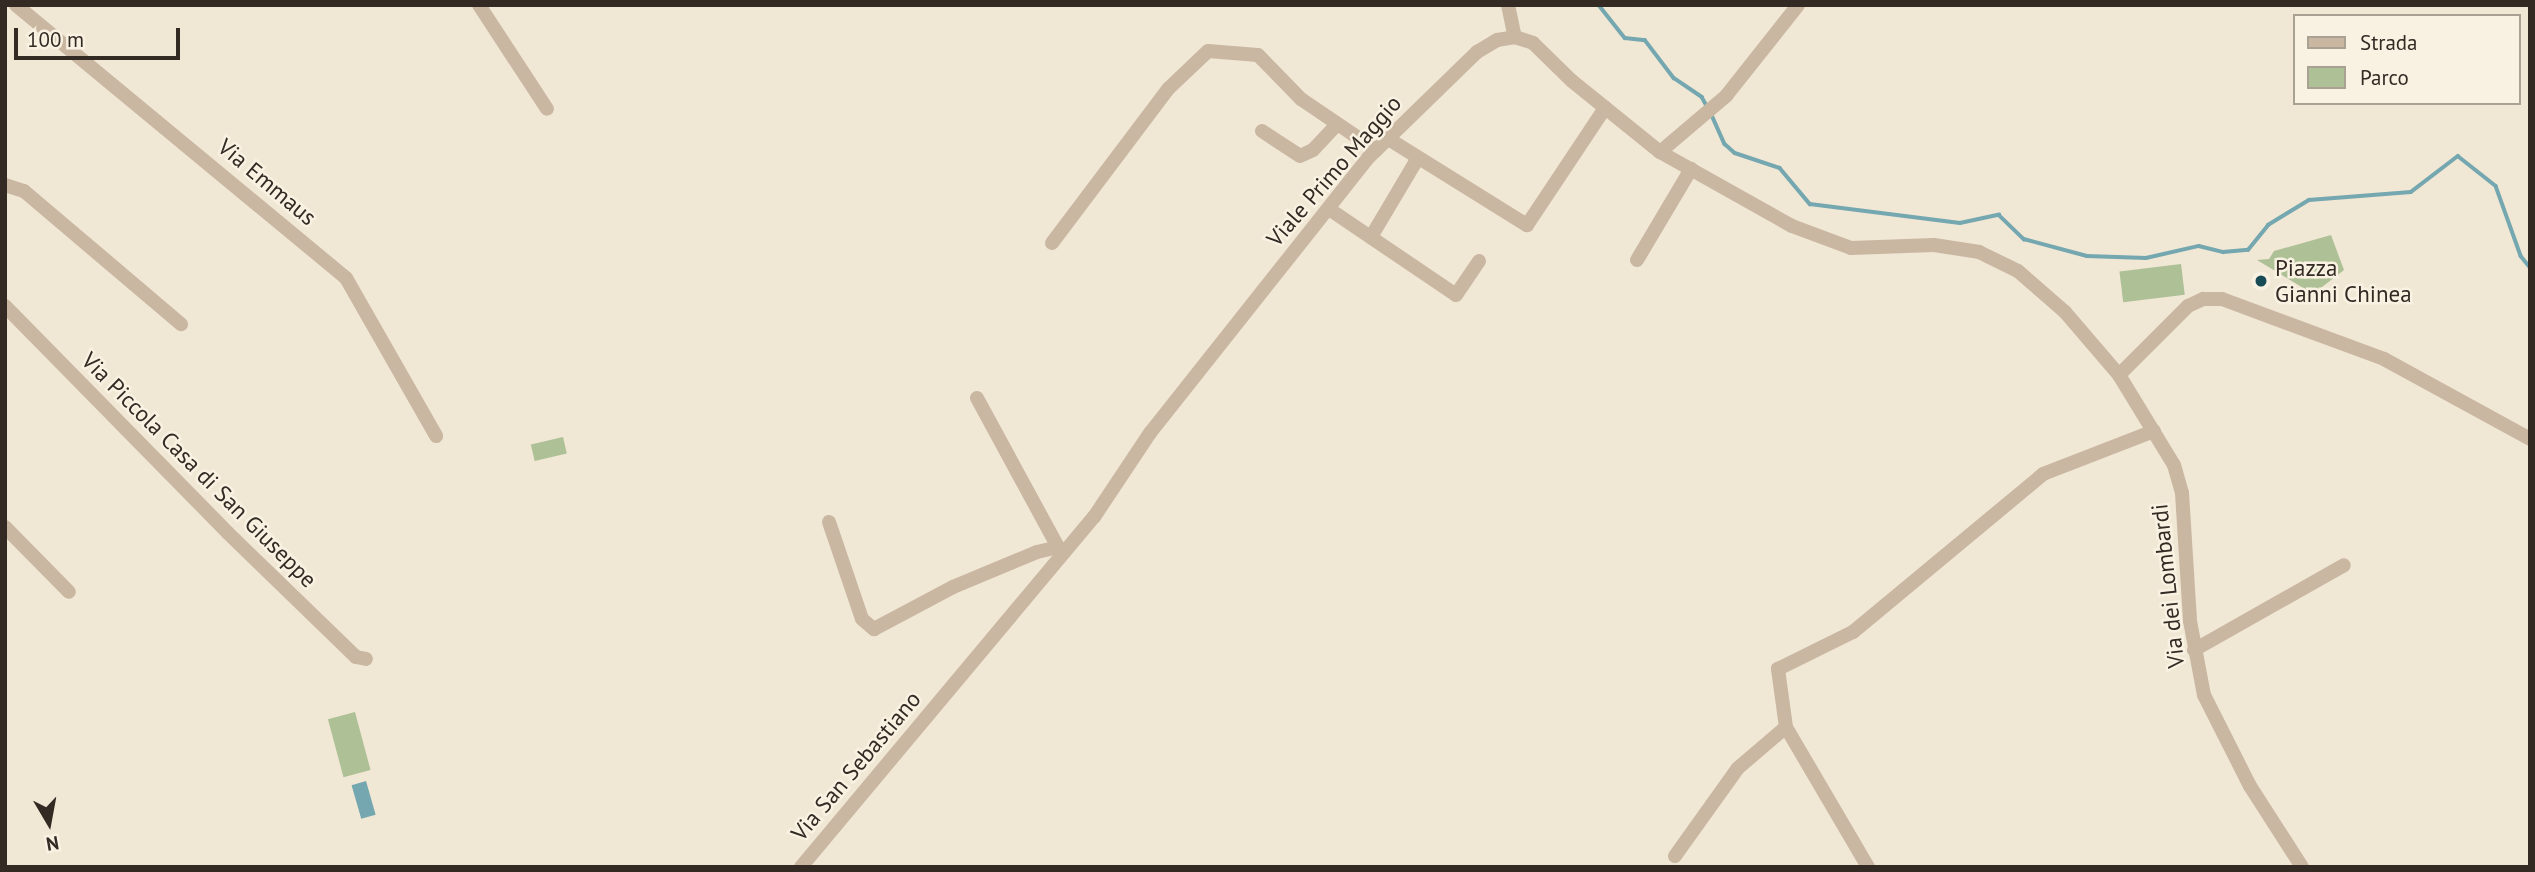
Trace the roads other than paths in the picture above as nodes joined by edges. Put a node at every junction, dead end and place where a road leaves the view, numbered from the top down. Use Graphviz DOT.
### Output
graph roads {
  1 [pos="16,5"];
  2 [pos="479,5"];
  3 [pos="1508,5"];
  4 [pos="1798,5"];
  5 [pos="1516,37"];
  6 [pos="1605,108"];
  7 [pos="547,109"];
  8 [pos="1337,124"];
  9 [pos="1262,131"];
  10 [pos="1387,138"];
  11 [pos="1376,150"];
  12 [pos="1660,152"];
  13 [pos="1418,158"];
  14 [pos="1691,169"];
  15 [pos="5,185"];
  16 [pos="1329,209"];
  17 [pos="1371,237"];
  18 [pos="1052,243"];
  19 [pos="1637,260"];
  20 [pos="1479,261"];
  21 [pos="5,306"];
  22 [pos="181,324"];
  23 [pos="2119,375"];
  24 [pos="977,398"];
  25 [pos="2154,431"];
  26 [pos="436,436"];
  27 [pos="2530,439"];
  28 [pos="829,522"];
  29 [pos="5,527"];
  30 [pos="1061,550"];
  31 [pos="2344,565"];
  32 [pos="69,592"];
  33 [pos="2194,650"];
  34 [pos="366,659"];
  35 [pos="945,694"];
  36 [pos="1786,727"];
  37 [pos="1675,856"];
  38 [pos="801,867"];
  39 [pos="1868,867"];
  40 [pos="2301,867"];
  1 -- 26 [label="street, Via Emmaus"];
  2 -- 7 [label="street"];
  3 -- 5 [label="street"];
  4 -- 12 [label="street"];
  5 -- 6 [label="street"];
  5 -- 10 [label="street, Viale Primo Maggio"];
  6 -- 12 [label="street"];
  6 -- 13 [label="street"];
  8 -- 9 [label="street"];
  8 -- 11 [label="street"];
  8 -- 18 [label="street"];
  10 -- 11 [label="street, Viale Primo Maggio"];
  10 -- 13 [label="street"];
  11 -- 16 [label="street, Viale Primo Maggio"];
  12 -- 14 [label="street"];
  13 -- 17 [label="street"];
  14 -- 19 [label="street"];
  14 -- 23 [label="street"];
  15 -- 22 [label="street"];
  16 -- 17 [label="street"];
  16 -- 30 [label="street, Viale Primo Maggio"];
  17 -- 20 [label="street"];
  21 -- 34 [label="street, Via Piccola Casa di San Giuseppe"];
  23 -- 25 [label="street, Via dei Lombardi"];
  23 -- 27 [label="street"];
  24 -- 30 [label="street"];
  25 -- 33 [label="street, Via dei Lombardi"];
  25 -- 36 [label="street"];
  28 -- 30 [label="street"];
  29 -- 32 [label="street"];
  30 -- 35 [label="street, Viale Primo Maggio"];
  31 -- 33 [label="street"];
  33 -- 40 [label="street, Via dei Lombardi"];
  35 -- 38 [label="street, Via San Sebastiano"];
  36 -- 37 [label="street"];
  36 -- 39 [label="street"];
}
